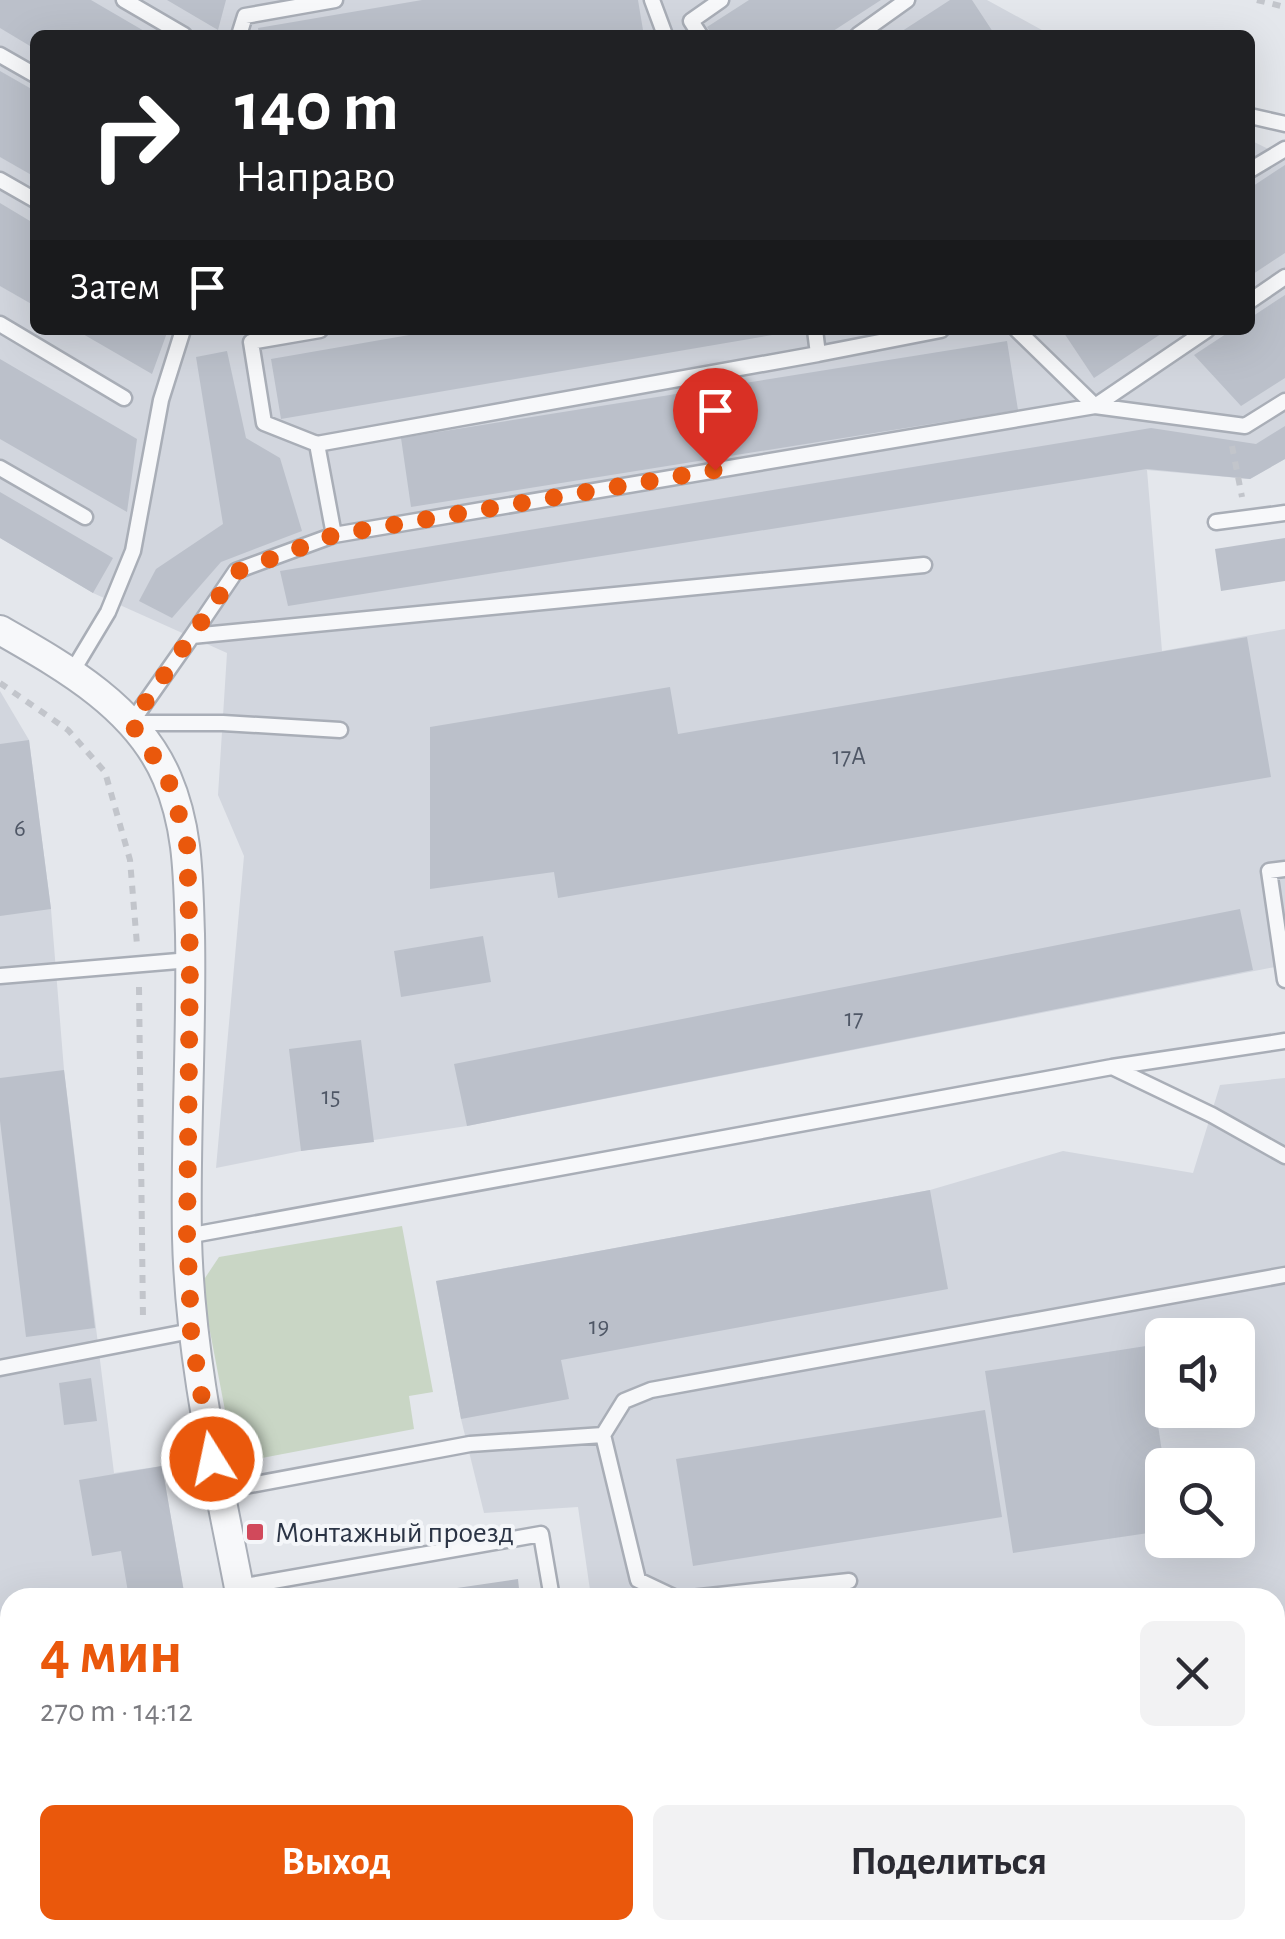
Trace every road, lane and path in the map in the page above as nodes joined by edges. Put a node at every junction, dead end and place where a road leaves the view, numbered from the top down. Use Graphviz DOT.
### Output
graph roads {
  1 [pos="124,0"];
  2 [pos="335,0"];
  3 [pos="652,0"];
  4 [pos="721,0"];
  5 [pos="907,0"];
  6 [pos="1257,0"];
  7 [pos="1285,7"];
  8 [pos="175,30"];
  9 [pos="241,30"];
  10 [pos="664,30"];
  11 [pos="697,30"];
  12 [pos="865,30"];
  13 [pos="0,56"];
  14 [pos="30,73"];
  15 [pos="1255,117"];
  16 [pos="1285,124"];
  17 [pos="1285,149"];
  18 [pos="1255,167"];
  19 [pos="0,180"];
  20 [pos="30,197"];
  21 [pos="1285,277"];
  22 [pos="1255,298"];
  23 [pos="0,324"];
  24 [pos="181,335"];
  25 [pos="291,335"];
  26 [pos="816,335"];
  27 [pos="915,335"];
  28 [pos="1021,335"];
  29 [pos="1200,335"];
  30 [pos="818,354"];
  31 [pos="124,398"];
  32 [pos="1285,401"];
  33 [pos="1095,406"];
  34 [pos="1228,424"];
  35 [pos="318,444"];
  36 [pos="0,468"];
  37 [pos="1285,513"];
  38 [pos="86,516"];
  39 [pos="1246,518"];
  40 [pos="1216,522"];
  41 [pos="334,535"];
  42 [pos="924,565"];
  43 [pos="0,630"];
  44 [pos="192,636"];
  45 [pos="72,672"];
  46 [pos="131,723"];
  47 [pos="340,730"];
  48 [pos="1285,869"];
  49 [pos="190,960"];
  50 [pos="0,976"];
  51 [pos="1285,980"];
  52 [pos="1285,1041"];
  53 [pos="1112,1066"];
  54 [pos="1285,1156"];
  55 [pos="187,1236"];
  56 [pos="1285,1275"];
  57 [pos="191,1332"];
  58 [pos="0,1368"];
  59 [pos="603,1435"];
  60 [pos="218,1491"];
  61 [pos="848,1580"];
  62 [pos="239,1588"];
  63 [pos="261,1588"];
  64 [pos="550,1588"];
  65 [pos="655,1588"];
  66 [pos="778,1588"];
  1 -- 8 [label="lane"];
  2 -- 9 [label="lane"];
  3 -- 10 [label="lane"];
  4 -- 11 [label="lane"];
  5 -- 12 [label="lane"];
  6 -- 7 [label="path"];
  13 -- 14 [label="lane"];
  15 -- 16 [label="lane"];
  17 -- 18 [label="lane"];
  19 -- 20 [label="lane"];
  21 -- 22 [label="lane"];
  23 -- 31 [label="lane"];
  24 -- 45 [label="lane"];
  25 -- 35 [label="lane"];
  26 -- 30 [label="lane"];
  27 -- 30 [label="lane"];
  28 -- 33 [label="lane"];
  29 -- 33 [label="lane"];
  30 -- 35 [label="lane"];
  32 -- 34 [label="lane"];
  33 -- 34 [label="lane"];
  33 -- 41 [label="lane"];
  34 -- 39 [label="path"];
  35 -- 41 [label="lane"];
  36 -- 38 [label="lane"];
  37 -- 39 [label="lane"];
  39 -- 40 [label="lane"];
  41 -- 44 [label="lane"];
  42 -- 44 [label="lane"];
  43 -- 45 [label="street"];
  44 -- 46 [label="lane"];
  45 -- 46 [label="street"];
  46 -- 47 [label="lane"];
  46 -- 49 [label="street"];
  48 -- 51 [label="lane"];
  49 -- 50 [label="lane"];
  49 -- 55 [label="street"];
  52 -- 53 [label="lane"];
  53 -- 54 [label="lane"];
  53 -- 55 [label="lane"];
  55 -- 57 [label="street"];
  56 -- 59 [label="lane"];
  57 -- 58 [label="lane"];
  57 -- 60 [label="street"];
  59 -- 60 [label="lane"];
  59 -- 65 [label="lane"];
  60 -- 62 [label="street"];
  61 -- 66 [label="lane"];
  63 -- 64 [label="lane"];
}
